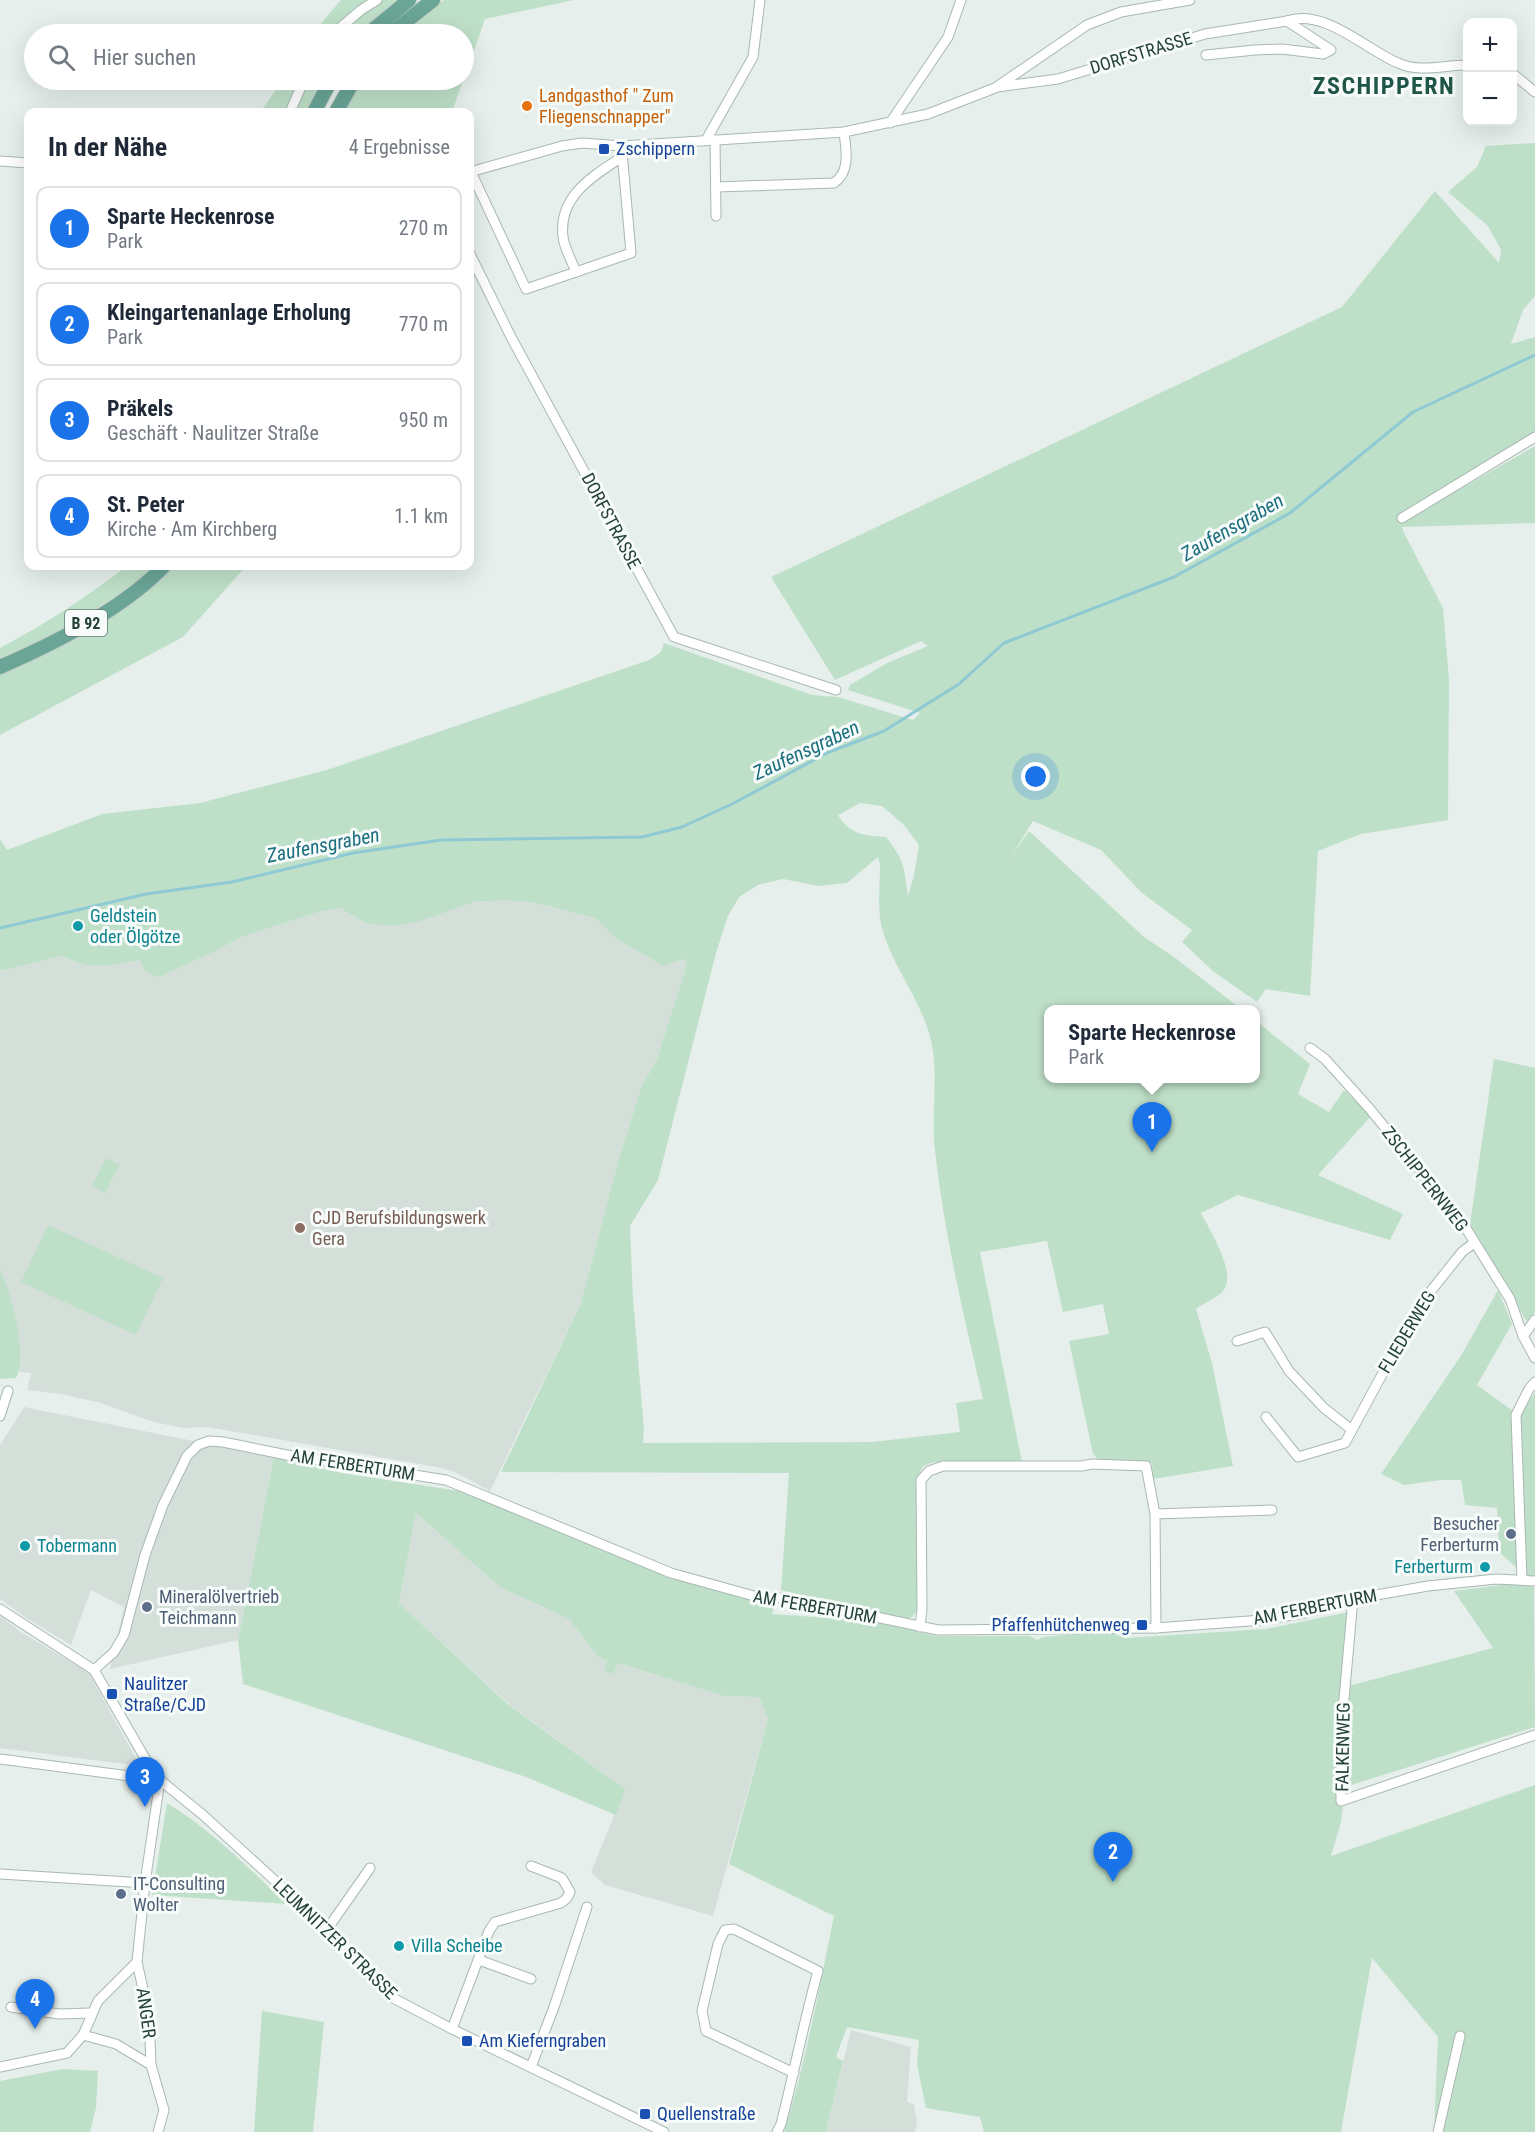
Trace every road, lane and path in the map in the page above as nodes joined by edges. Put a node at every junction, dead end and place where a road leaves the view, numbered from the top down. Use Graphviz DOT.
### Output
graph roads {
  1 [pos="377,0"];
  2 [pos="409,0"];
  3 [pos="433,0"];
  4 [pos="760,0"];
  5 [pos="961,0"];
  6 [pos="1190,0"];
  7 [pos="1287,21"];
  8 [pos="345,24"];
  9 [pos="380,24"];
  10 [pos="403,24"];
  11 [pos="1206,55"];
  12 [pos="1463,65"];
  13 [pos="1517,77"];
  14 [pos="995,88"];
  15 [pos="300,90"];
  16 [pos="326,90"];
  17 [pos="348,90"];
  18 [pos="1535,92"];
  19 [pos="292,108"];
  20 [pos="316,108"];
  21 [pos="338,108"];
  22 [pos="890,123"];
  23 [pos="844,132"];
  24 [pos="711,140"];
  25 [pos="622,152"];
  26 [pos="0,161"];
  27 [pos="24,163"];
  28 [pos="474,171"];
  29 [pos="474,180"];
  30 [pos="716,187"];
  31 [pos="716,216"];
  32 [pos="474,262"];
  33 [pos="576,272"];
  34 [pos="1535,437"];
  35 [pos="1402,518"];
  36 [pos="160,570"];
  37 [pos="0,667"];
  38 [pos="836,690"];
  39 [pos="1310,1048"];
  40 [pos="1474,1243"];
  41 [pos="1535,1320"];
  42 [pos="1523,1335"];
  43 [pos="1237,1341"];
  44 [pos="1535,1358"];
  45 [pos="1535,1382"];
  46 [pos="8,1391"];
  47 [pos="0,1416"];
  48 [pos="1266,1417"];
  49 [pos="1353,1430"];
  50 [pos="1272,1510"];
  51 [pos="1155,1514"];
  52 [pos="1522,1580"];
  53 [pos="1535,1581"];
  54 [pos="1353,1599"];
  55 [pos="0,1609"];
  56 [pos="920,1627"];
  57 [pos="1156,1628"];
  58 [pos="94,1670"];
  59 [pos="1535,1735"];
  60 [pos="0,1760"];
  61 [pos="160,1780"];
  62 [pos="531,1866"];
  63 [pos="370,1868"];
  64 [pos="0,1874"];
  65 [pos="145,1883"];
  66 [pos="587,1907"];
  67 [pos="326,1931"];
  68 [pos="478,1960"];
  69 [pos="137,1962"];
  70 [pos="531,1979"];
  71 [pos="11,2007"];
  72 [pos="91,2013"];
  73 [pos="452,2029"];
  74 [pos="83,2035"];
  75 [pos="1460,2036"];
  76 [pos="151,2065"];
  77 [pos="0,2067"];
  78 [pos="531,2067"];
  79 [pos="794,2073"];
  80 [pos="158,2132"];
  81 [pos="664,2132"];
  82 [pos="777,2132"];
  83 [pos="1438,2132"];
  1 -- 8 [label="street"];
  2 -- 9 [label="main road"];
  3 -- 10 [label="main road"];
  4 -- 24 [label="street"];
  5 -- 22 [label="street"];
  6 -- 14 [label="street, DORFSTRASSE"];
  7 -- 11 [label="street, DORFSTRASSE"];
  7 -- 12 [label="street, DORFSTRASSE"];
  7 -- 14 [label="street, DORFSTRASSE"];
  13 -- 18 [label="street"];
  14 -- 22 [label="street, DORFSTRASSE"];
  15 -- 19 [label="street"];
  16 -- 20 [label="main road"];
  17 -- 21 [label="main road"];
  22 -- 23 [label="street, DORFSTRASSE"];
  23 -- 24 [label="street, DORFSTRASSE"];
  23 -- 30 [label="street"];
  24 -- 25 [label="street, DORFSTRASSE"];
  24 -- 30 [label="street"];
  25 -- 28 [label="street, DORFSTRASSE"];
  25 -- 33 [label="street"];
  25 -- 33 [label="street"];
  26 -- 27 [label="street"];
  29 -- 33 [label="street"];
  30 -- 31 [label="street"];
  32 -- 38 [label="street, DORFSTRASSE"];
  34 -- 35 [label="street"];
  36 -- 37 [label="main road, B 92"];
  39 -- 40 [label="street, ZSCHIPPERNWEG"];
  40 -- 42 [label="street, ZSCHIPPERNWEG"];
  40 -- 49 [label="street, FLIEDERWEG"];
  41 -- 42 [label="street"];
  42 -- 44 [label="street, ZSCHIPPERNWEG"];
  43 -- 49 [label="street"];
  45 -- 52 [label="street"];
  46 -- 47 [label="street"];
  48 -- 49 [label="street, FLIEDERWEG"];
  50 -- 51 [label="street"];
  51 -- 56 [label="street"];
  51 -- 57 [label="street"];
  52 -- 53 [label="street, AM FERBERTURM"];
  52 -- 54 [label="street, AM FERBERTURM"];
  54 -- 57 [label="street, AM FERBERTURM"];
  54 -- 59 [label="street, FALKENWEG"];
  55 -- 58 [label="street"];
  56 -- 57 [label="street, AM FERBERTURM"];
  56 -- 58 [label="street, AM FERBERTURM"];
  58 -- 61 [label="street, LEUMNITZER STRASSE"];
  60 -- 61 [label="street"];
  61 -- 65 [label="street, ANGER"];
  61 -- 67 [label="street, LEUMNITZER STRASSE"];
  62 -- 68 [label="street"];
  63 -- 67 [label="street"];
  64 -- 65 [label="street"];
  65 -- 69 [label="street, ANGER"];
  66 -- 78 [label="street"];
  67 -- 73 [label="street, LEUMNITZER STRASSE"];
  68 -- 70 [label="street"];
  68 -- 73 [label="street"];
  69 -- 72 [label="street"];
  69 -- 76 [label="street, ANGER"];
  71 -- 72 [label="street"];
  72 -- 74 [label="street"];
  73 -- 78 [label="street, LEUMNITZER STRASSE"];
  74 -- 76 [label="street, ANGER"];
  74 -- 77 [label="street"];
  75 -- 83 [label="street"];
  76 -- 80 [label="street, ANGER"];
  78 -- 81 [label="street, LEUMNITZER STRASSE"];
  79 -- 79 [label="street"];
  79 -- 82 [label="street"];
}
